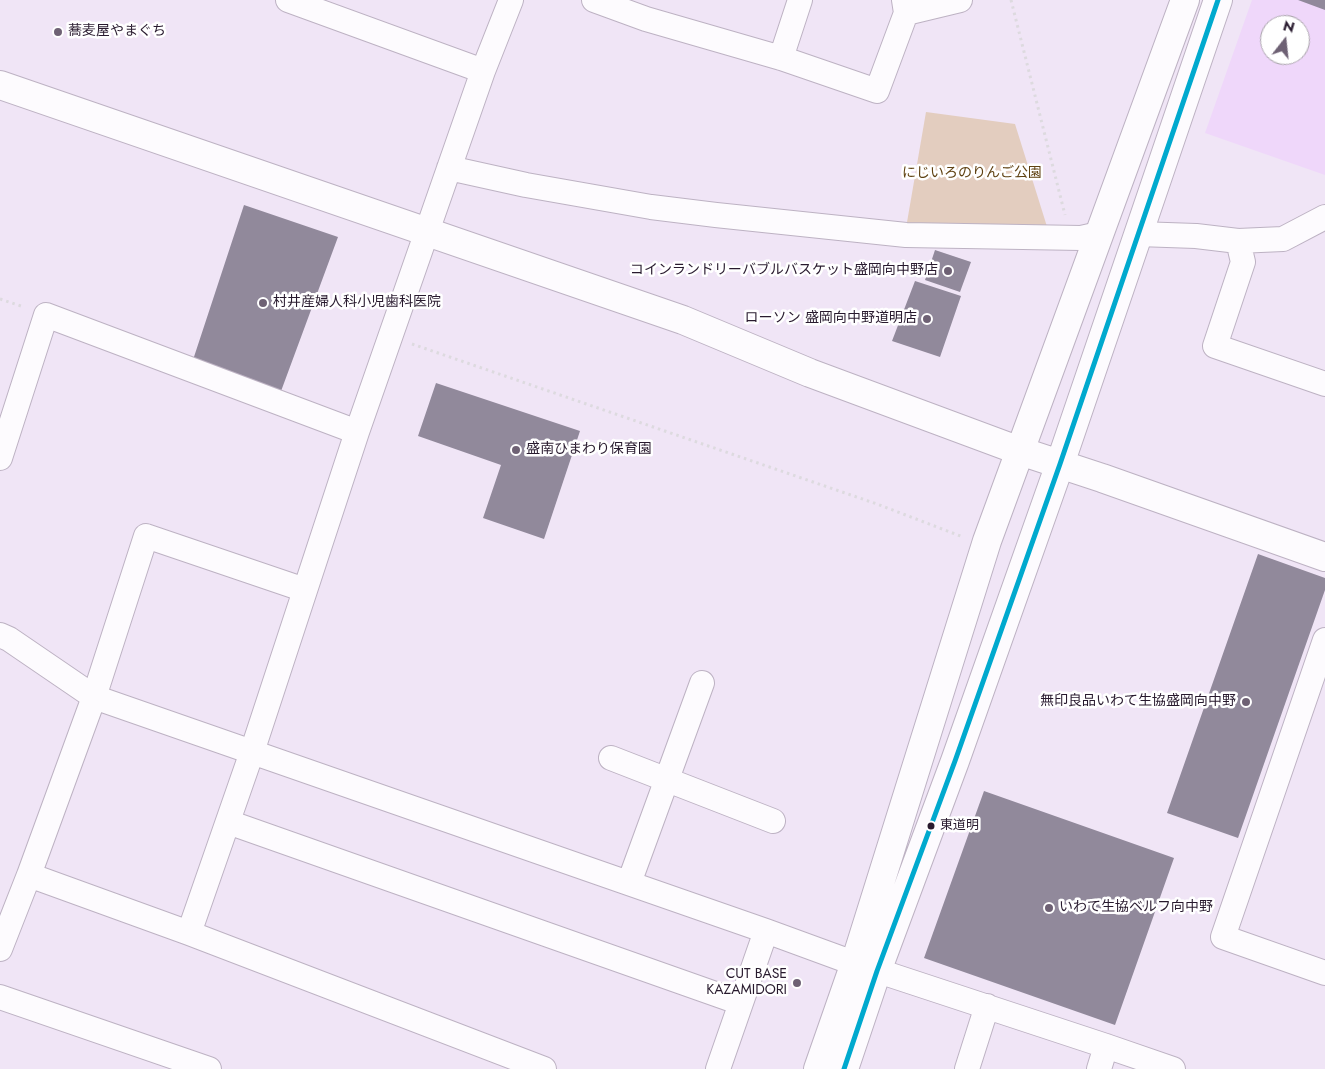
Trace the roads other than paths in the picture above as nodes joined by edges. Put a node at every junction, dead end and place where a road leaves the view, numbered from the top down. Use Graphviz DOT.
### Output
graph roads {
  1 [pos="288,0"];
  2 [pos="511,0"];
  3 [pos="594,0"];
  4 [pos="800,0"];
  5 [pos="960,0"];
  6 [pos="1185,0"];
  7 [pos="1218,0"];
  8 [pos="905,7"];
  9 [pos="650,10"];
  10 [pos="781,58"];
  11 [pos="483,71"];
  12 [pos="0,85"];
  13 [pos="449,168"];
  14 [pos="1325,217"];
  15 [pos="427,232"];
  16 [pos="1099,234"];
  17 [pos="1138,234"];
  18 [pos="1238,241"];
  19 [pos="1325,384"];
  20 [pos="356,432"];
  21 [pos="1020,451"];
  22 [pos="0,458"];
  23 [pos="1060,464"];
  24 [pos="1325,557"];
  25 [pos="305,590"];
  26 [pos="0,635"];
  27 [pos="1325,640"];
  28 [pos="702,683"];
  29 [pos="94,697"];
  30 [pos="252,752"];
  31 [pos="611,758"];
  32 [pos="667,780"];
  33 [pos="773,821"];
  34 [pos="228,822"];
  35 [pos="29,875"];
  36 [pos="629,883"];
  37 [pos="766,931"];
  38 [pos="189,933"];
  39 [pos="0,949"];
  40 [pos="866,967"];
  41 [pos="1324,969"];
  42 [pos="0,997"];
  43 [pos="741,1003"];
  44 [pos="988,1006"];
  45 [pos="1106,1046"];
  46 [pos="209,1069"];
  47 [pos="544,1069"];
  48 [pos="718,1069"];
  49 [pos="818,1069"];
  50 [pos="844,1069"];
  51 [pos="967,1069"];
  52 [pos="1099,1069"];
  53 [pos="1173,1069"];
  1 -- 11 [label="street"];
  2 -- 11 [label="street"];
  3 -- 9 [label="street"];
  4 -- 10 [label="street"];
  5 -- 8 [label="street"];
  6 -- 16 [label="street"];
  7 -- 17 [label="street"];
  8 -- 10 [label="street"];
  9 -- 10 [label="street"];
  11 -- 13 [label="street"];
  12 -- 15 [label="street"];
  13 -- 15 [label="street"];
  13 -- 16 [label="street"];
  14 -- 18 [label="street"];
  15 -- 20 [label="street"];
  15 -- 21 [label="street"];
  16 -- 21 [label="street"];
  17 -- 18 [label="street"];
  17 -- 23 [label="street"];
  18 -- 19 [label="street"];
  20 -- 22 [label="street"];
  20 -- 25 [label="street"];
  21 -- 23 [label="street"];
  21 -- 40 [label="street"];
  23 -- 24 [label="street"];
  23 -- 40 [label="street"];
  25 -- 29 [label="street"];
  25 -- 30 [label="street"];
  26 -- 29 [label="street"];
  27 -- 41 [label="street"];
  28 -- 32 [label="street"];
  29 -- 30 [label="street"];
  29 -- 35 [label="street"];
  30 -- 34 [label="street"];
  30 -- 36 [label="street"];
  31 -- 32 [label="street"];
  32 -- 33 [label="street"];
  32 -- 36 [label="street"];
  34 -- 38 [label="street"];
  34 -- 43 [label="street"];
  35 -- 38 [label="street"];
  35 -- 39 [label="street"];
  36 -- 37 [label="street"];
  37 -- 40 [label="street"];
  37 -- 43 [label="street"];
  38 -- 47 [label="street"];
  40 -- 44 [label="street"];
  40 -- 49 [label="street"];
  40 -- 50 [label="street"];
  42 -- 46 [label="street"];
  43 -- 48 [label="street"];
  44 -- 45 [label="street"];
  44 -- 51 [label="street"];
  45 -- 52 [label="street"];
  45 -- 53 [label="street"];
}
